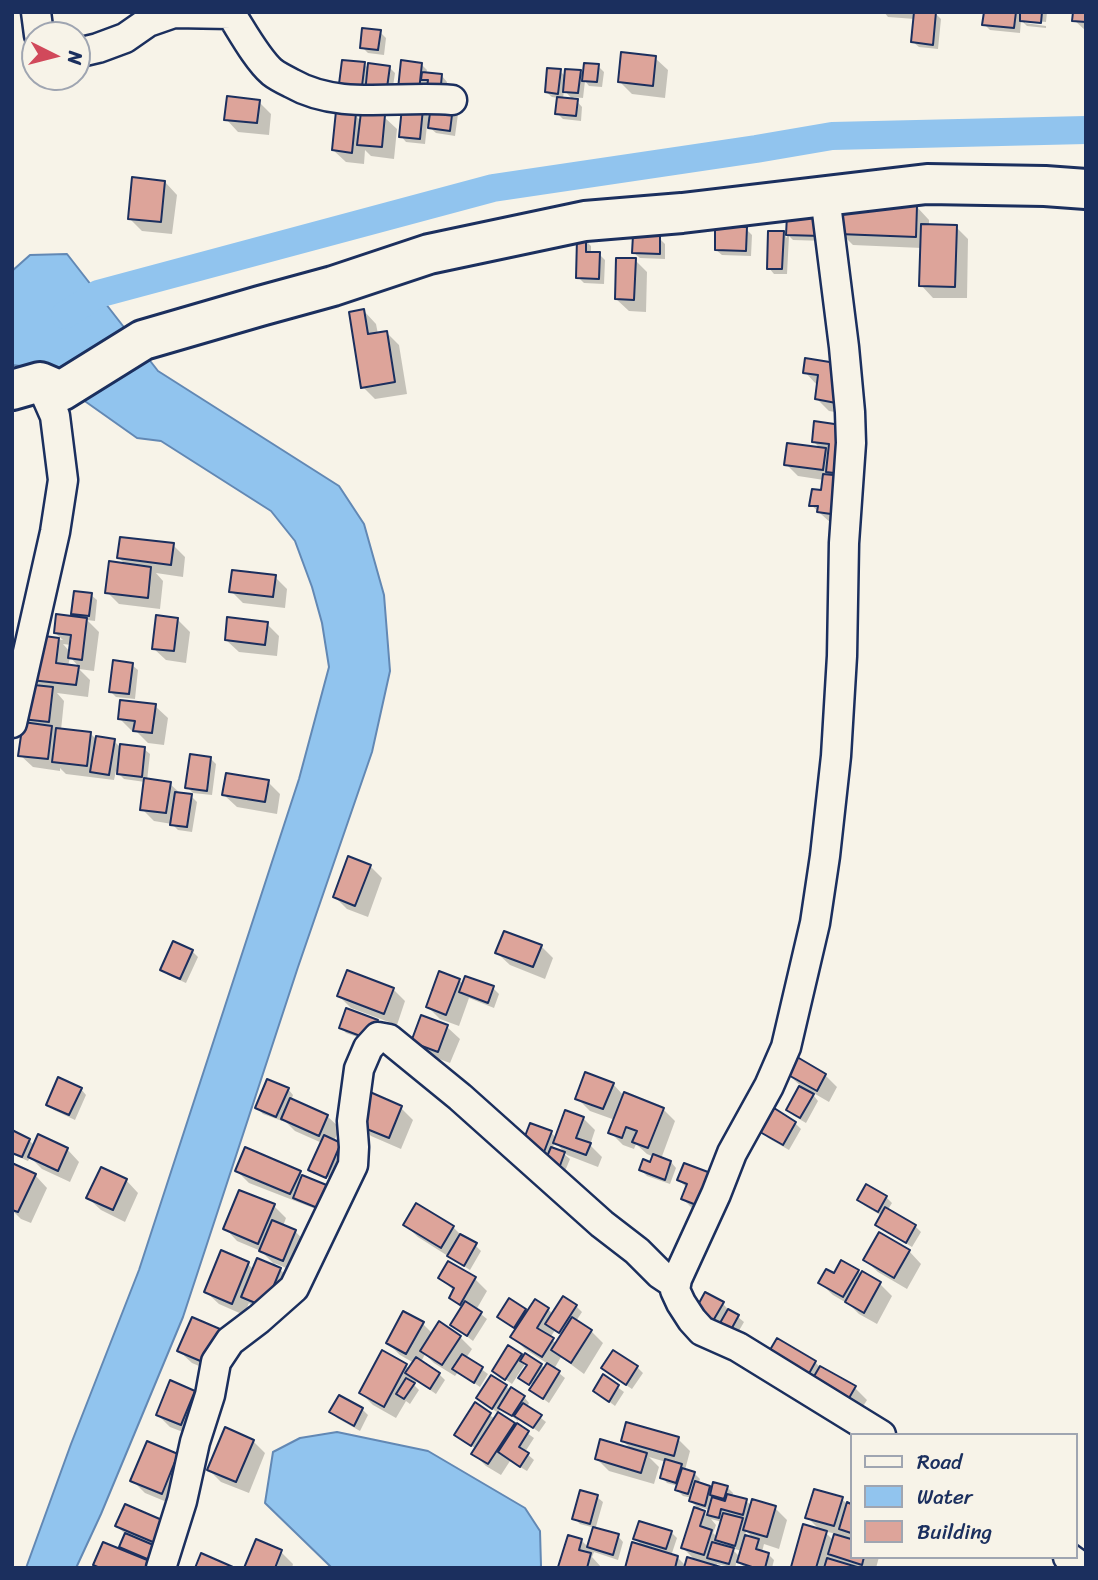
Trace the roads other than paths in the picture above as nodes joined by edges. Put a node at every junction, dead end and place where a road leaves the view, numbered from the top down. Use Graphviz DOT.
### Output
graph roads {
  1 [pos="232,13"];
  2 [pos="91,50"];
  3 [pos="452,100"];
  4 [pos="1086,189"];
  5 [pos="825,195"];
  6 [pos="38,388"];
  7 [pos="12,723"];
  8 [pos="675,1284"];
  9 [pos="878,1433"];
  10 [pos="161,1568"];
  1 -- 2 [label="street"];
  1 -- 3 [label="street"];
  4 -- 5 [label="street"];
  5 -- 6 [label="street"];
  5 -- 8 [label="street"];
  6 -- 7 [label="street"];
  8 -- 9 [label="street"];
  8 -- 10 [label="street"];
}
